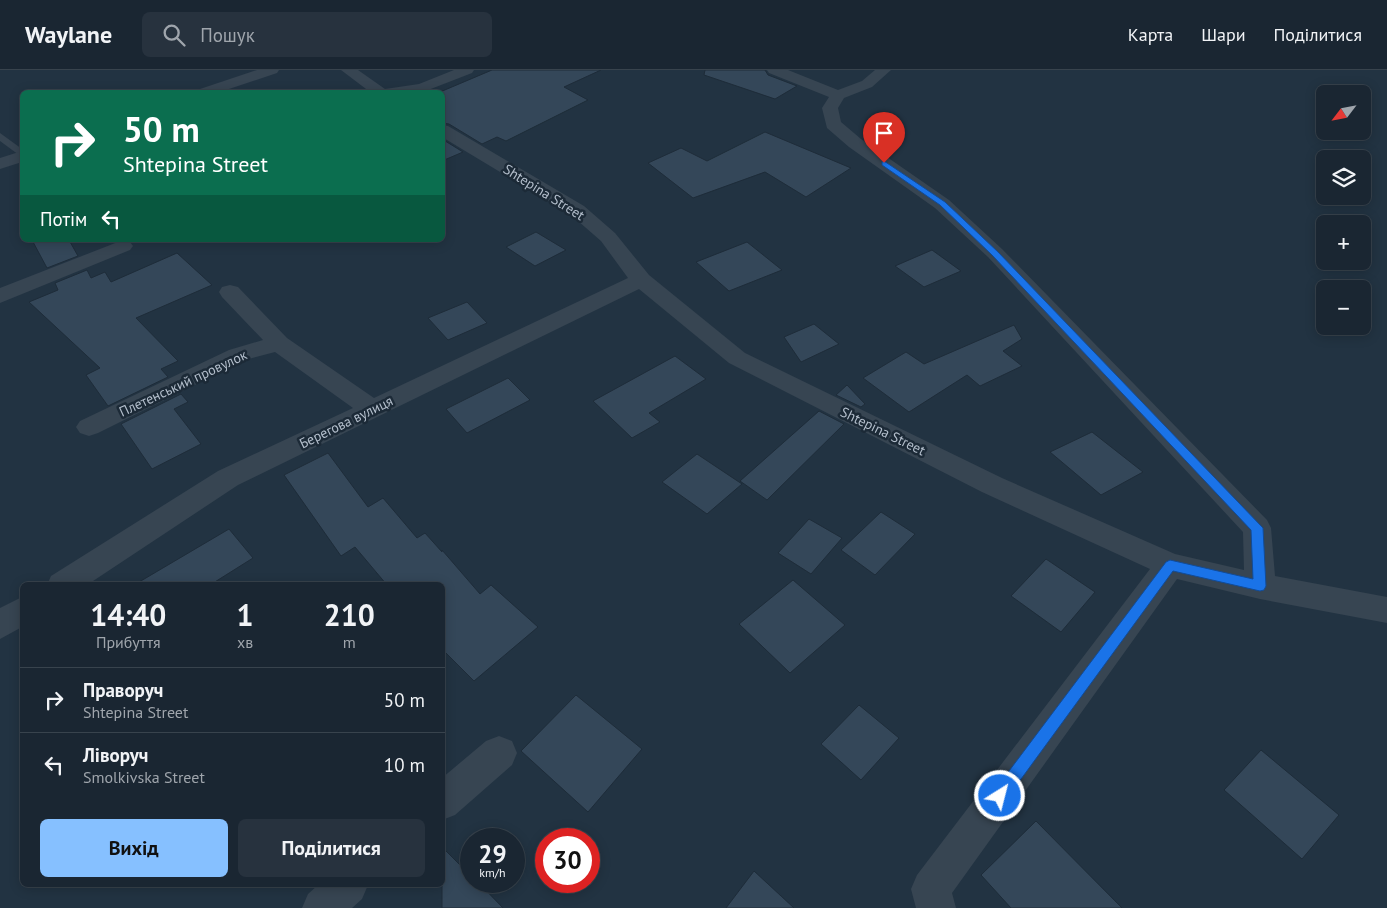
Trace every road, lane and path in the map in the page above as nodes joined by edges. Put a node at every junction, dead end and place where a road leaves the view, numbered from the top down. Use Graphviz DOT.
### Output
graph roads {
  1 [pos="272,70"];
  2 [pos="348,70"];
  3 [pos="467,70"];
  4 [pos="774,70"];
  5 [pos="884,70"];
  6 [pos="212,90"];
  7 [pos="376,90"];
  8 [pos="406,90"];
  9 [pos="838,95"];
  10 [pos="445,132"];
  11 [pos="0,136"];
  12 [pos="20,152"];
  13 [pos="20,155"];
  14 [pos="0,164"];
  15 [pos="123,246"];
  16 [pos="641,280"];
  17 [pos="230,292"];
  18 [pos="0,296"];
  19 [pos="279,343"];
  20 [pos="372,409"];
  21 [pos="89,427"];
  22 [pos="1170,565"];
  23 [pos="67,582"];
  24 [pos="1260,586"];
  25 [pos="1387,610"];
  26 [pos="20,612"];
  27 [pos="0,625"];
  28 [pos="499,753"];
  29 [pos="445,799"];
  30 [pos="346,887"];
  31 [pos="322,908"];
  32 [pos="936,908"];
  1 -- 6 [label="street"];
  2 -- 7 [label="street"];
  3 -- 8 [label="street"];
  4 -- 9 [label="street"];
  5 -- 9 [label="street"];
  9 -- 24 [label="street"];
  10 -- 16 [label="street, Shtepina Street"];
  11 -- 12 [label="lane"];
  13 -- 14 [label="street"];
  15 -- 18 [label="street"];
  16 -- 20 [label="street, Берегова вулиця"];
  16 -- 22 [label="street, Shtepina Street"];
  17 -- 19 [label="street"];
  19 -- 20 [label="street"];
  19 -- 21 [label="street, Плетенський провулок"];
  20 -- 23 [label="street, Берегова вулиця"];
  22 -- 24 [label="street, Shtepina Street"];
  22 -- 32 [label="street"];
  24 -- 25 [label="street, Shtepina Street"];
  26 -- 27 [label="street"];
  28 -- 29 [label="street"];
  30 -- 31 [label="street"];
}
